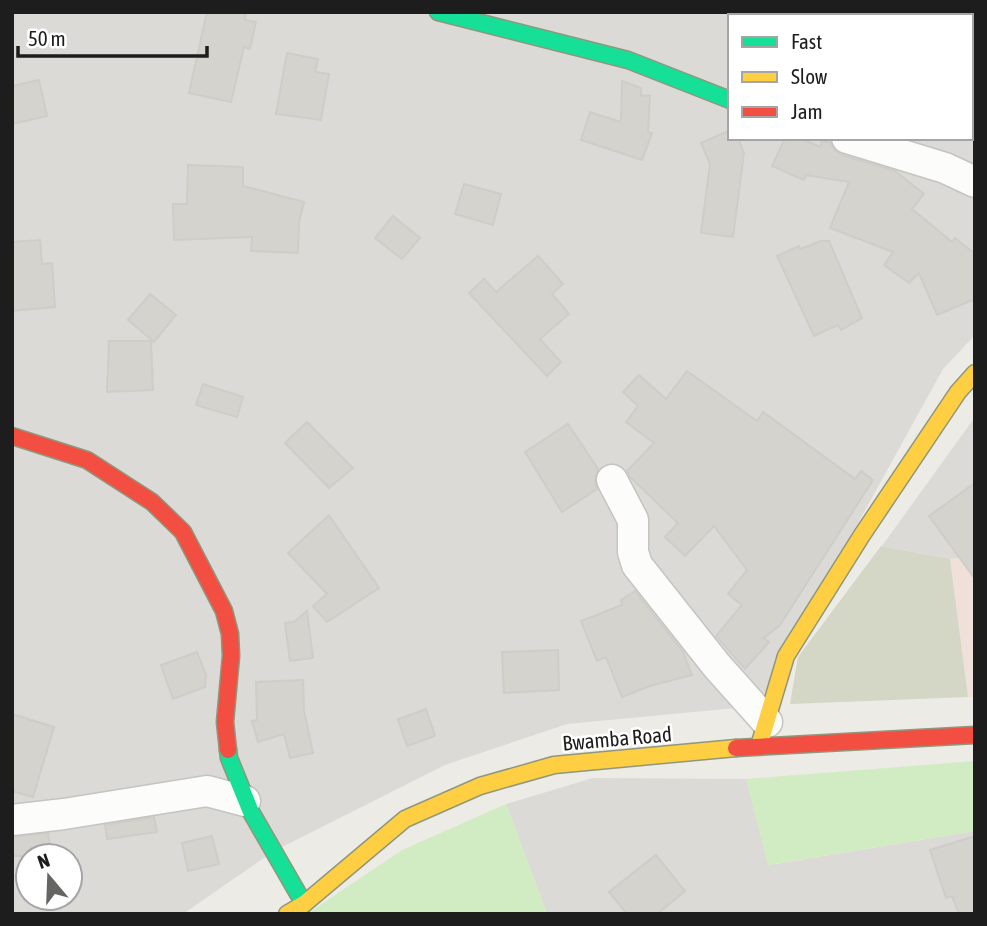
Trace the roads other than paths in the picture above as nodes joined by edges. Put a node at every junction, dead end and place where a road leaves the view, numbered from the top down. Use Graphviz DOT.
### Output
graph roads {
  1 [pos="438,12"];
  2 [pos="728,99"];
  3 [pos="854,140"];
  4 [pos="975,182"];
  5 [pos="975,373"];
  6 [pos="12,436"];
  7 [pos="612,480"];
  8 [pos="763,734"];
  9 [pos="975,735"];
  10 [pos="245,801"];
  11 [pos="12,820"];
  12 [pos="304,904"];
  13 [pos="287,914"];
  1 -- 2 [label="street"];
  3 -- 4 [label="street"];
  5 -- 8 [label="street"];
  6 -- 10 [label="street"];
  7 -- 8 [label="street"];
  8 -- 9 [label="street, Bwamba Road"];
  8 -- 12 [label="street, Bwamba Road"];
  10 -- 11 [label="street"];
  10 -- 12 [label="street"];
  12 -- 13 [label="street, Bwamba Road"];
}
